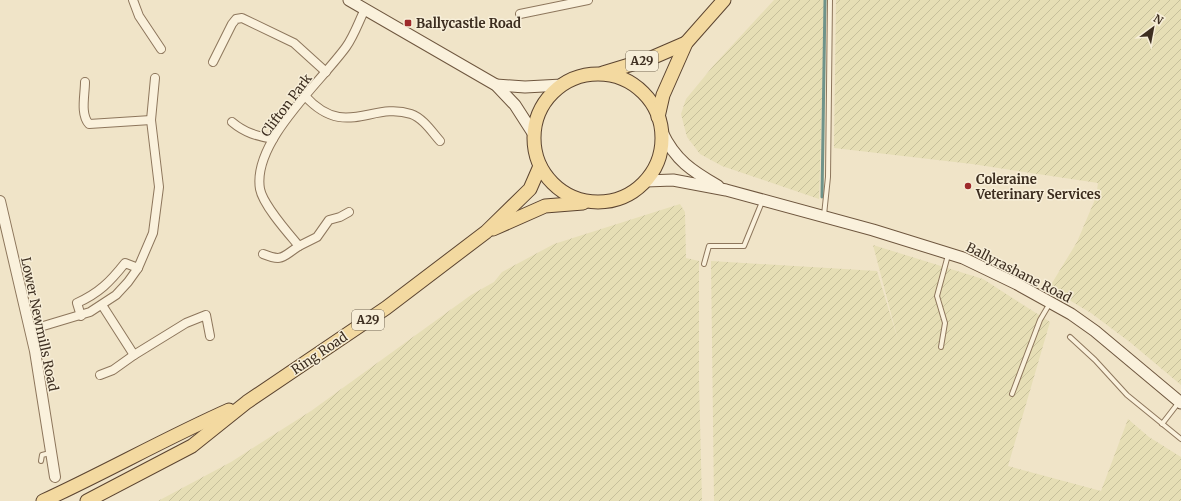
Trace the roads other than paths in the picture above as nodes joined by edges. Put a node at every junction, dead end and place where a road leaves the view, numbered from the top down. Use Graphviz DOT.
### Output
graph roads {
  1 [pos="133,0"];
  2 [pos="350,0"];
  3 [pos="588,0"];
  4 [pos="724,0"];
  5 [pos="830,0"];
  6 [pos="558,4"];
  7 [pos="365,9"];
  8 [pos="520,14"];
  9 [pos="686,43"];
  10 [pos="161,49"];
  11 [pos="213,62"];
  12 [pos="326,72"];
  13 [pos="595,74"];
  14 [pos="155,78"];
  15 [pos="85,82"];
  16 [pos="496,85"];
  17 [pos="562,85"];
  18 [pos="305,96"];
  19 [pos="658,117"];
  20 [pos="151,120"];
  21 [pos="232,122"];
  22 [pos="662,132"];
  23 [pos="533,133"];
  24 [pos="273,139"];
  25 [pos="440,141"];
  26 [pos="540,166"];
  27 [pos="646,181"];
  28 [pos="726,190"];
  29 [pos="0,201"];
  30 [pos="589,202"];
  31 [pos="762,202"];
  32 [pos="349,212"];
  33 [pos="824,218"];
  34 [pos="486,232"];
  35 [pos="299,246"];
  36 [pos="263,254"];
  37 [pos="948,254"];
  38 [pos="704,264"];
  39 [pos="138,268"];
  40 [pos="1050,302"];
  41 [pos="102,305"];
  42 [pos="81,316"];
  43 [pos="30,330"];
  44 [pos="210,336"];
  45 [pos="1070,337"];
  46 [pos="941,347"];
  47 [pos="134,355"];
  48 [pos="100,375"];
  49 [pos="1012,394"];
  50 [pos="247,402"];
  51 [pos="1180,402"];
  52 [pos="1162,424"];
  53 [pos="1181,439"];
  54 [pos="50,452"];
  55 [pos="41,461"];
  56 [pos="55,477"];
  57 [pos="51,499"];
  58 [pos="87,501"];
  1 -- 10 [label="street"];
  2 -- 7 [label="main road"];
  3 -- 6 [label="street"];
  4 -- 9 [label="main road, A29"];
  5 -- 33 [label="lane"];
  6 -- 8 [label="street"];
  7 -- 12 [label="street, Clifton Park"];
  7 -- 16 [label="main road"];
  9 -- 13 [label="main road, A29"];
  9 -- 19 [label="main road, A29"];
  11 -- 12 [label="street"];
  12 -- 18 [label="street, Clifton Park"];
  13 -- 17 [label="main road, A29"];
  13 -- 19 [label="main road, A29"];
  14 -- 20 [label="street"];
  15 -- 20 [label="street"];
  16 -- 17 [label="main road"];
  16 -- 23 [label="main road"];
  17 -- 23 [label="main road, A29"];
  18 -- 24 [label="street, Clifton Park"];
  18 -- 25 [label="street"];
  19 -- 22 [label="main road, A29"];
  20 -- 39 [label="street"];
  21 -- 24 [label="street"];
  22 -- 27 [label="main road, A29"];
  22 -- 28 [label="main road, Ballyrashane Road"];
  23 -- 26 [label="main road, A29"];
  24 -- 35 [label="street, Clifton Park"];
  26 -- 30 [label="main road, A29"];
  26 -- 34 [label="main road, Ring Road / A29"];
  27 -- 28 [label="main road, Ballyrashane Road"];
  27 -- 30 [label="main road, A29"];
  28 -- 31 [label="main road, Ballyrashane Road"];
  29 -- 43 [label="street, Lower Newmills Road"];
  30 -- 34 [label="main road, Ring Road / A29"];
  31 -- 33 [label="main road, Ballyrashane Road"];
  31 -- 38 [label="lane"];
  32 -- 35 [label="street"];
  33 -- 37 [label="main road, Ballyrashane Road"];
  34 -- 50 [label="main road, Ring Road / A29"];
  35 -- 36 [label="street"];
  37 -- 40 [label="main road, Ballyrashane Road"];
  37 -- 46 [label="lane"];
  39 -- 41 [label="street"];
  39 -- 42 [label="street"];
  40 -- 49 [label="lane"];
  40 -- 51 [label="main road, Ballyrashane Road"];
  41 -- 42 [label="street"];
  41 -- 47 [label="street"];
  42 -- 43 [label="street"];
  43 -- 54 [label="street, Lower Newmills Road"];
  44 -- 47 [label="street"];
  45 -- 52 [label="lane"];
  47 -- 48 [label="street"];
  50 -- 57 [label="main road, Ring Road / A29"];
  50 -- 58 [label="main road, Ring Road / A29"];
  51 -- 52 [label="lane"];
  52 -- 53 [label="lane"];
  54 -- 55 [label="lane"];
  54 -- 56 [label="street, Lower Newmills Road"];
}
